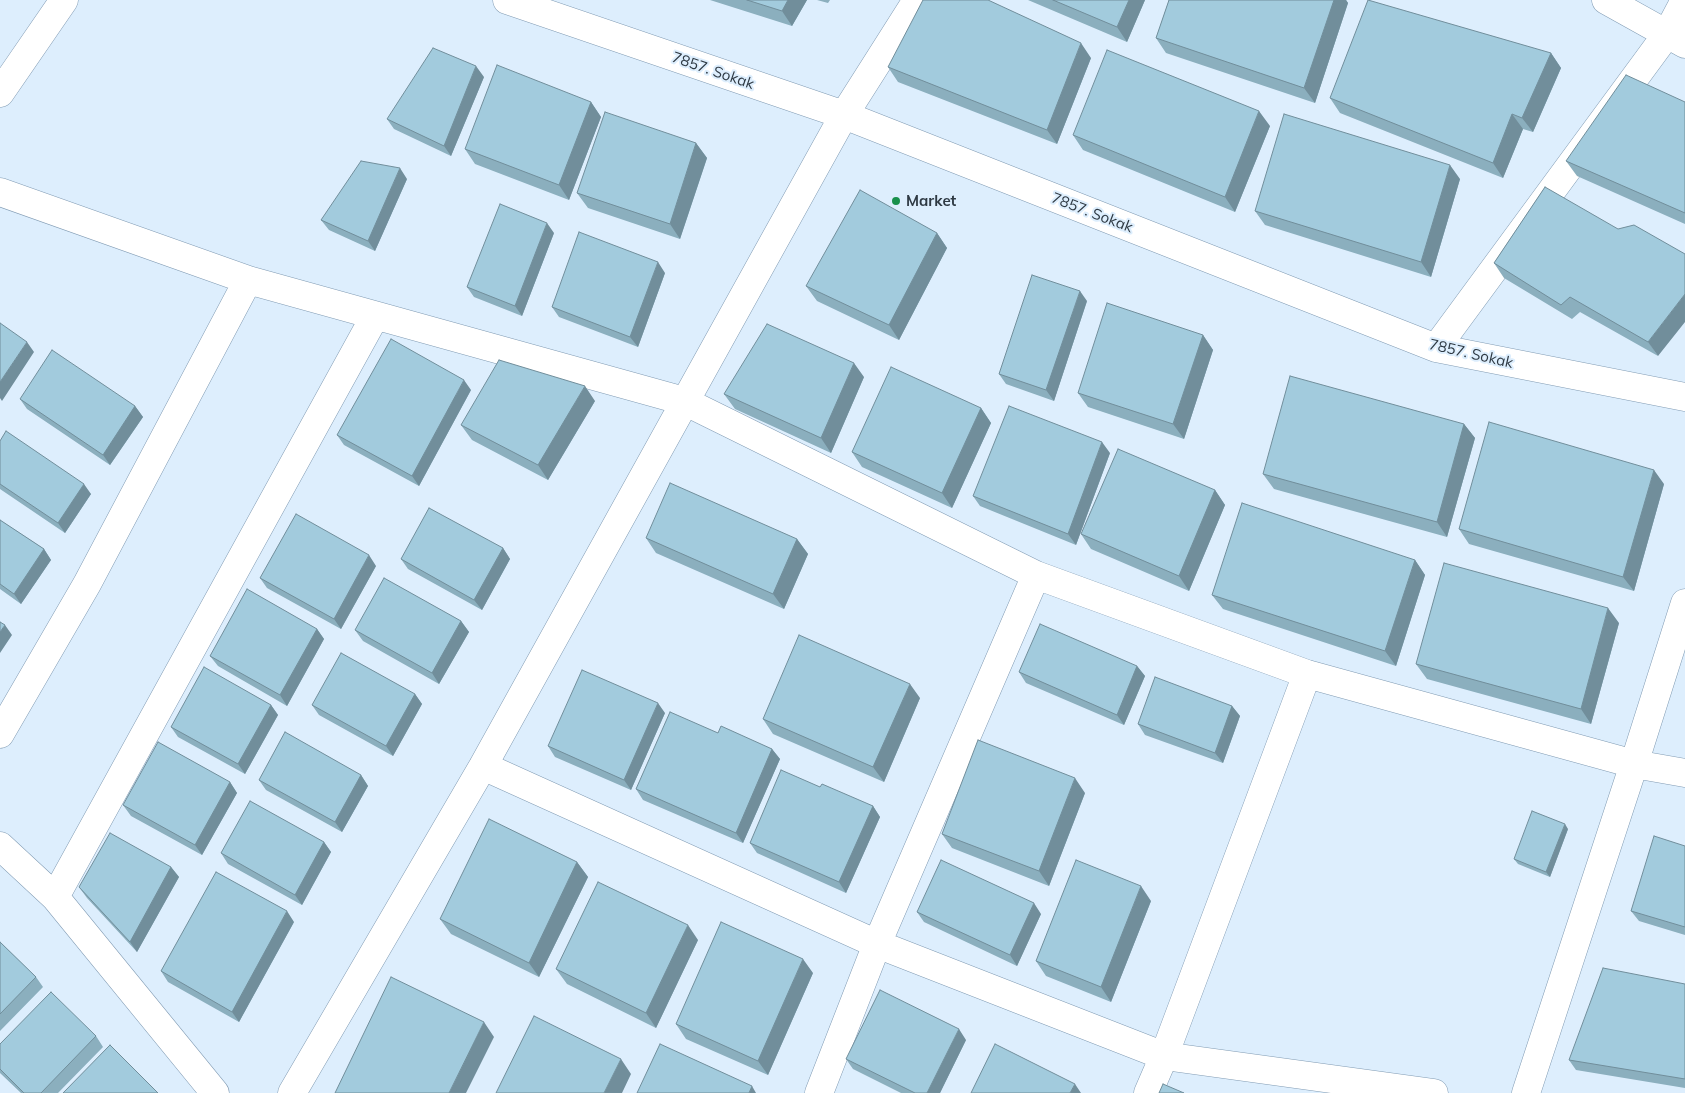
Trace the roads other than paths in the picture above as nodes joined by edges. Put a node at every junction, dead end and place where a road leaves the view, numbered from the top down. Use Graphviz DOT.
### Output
graph roads {
  1 [pos="64,0"];
  2 [pos="506,0"];
  3 [pos="917,0"];
  4 [pos="1606,0"];
  5 [pos="1685,0"];
  6 [pos="1676,39"];
  7 [pos="0,93"];
  8 [pos="844,116"];
  9 [pos="0,192"];
  10 [pos="248,280"];
  11 [pos="375,316"];
  12 [pos="1436,348"];
  13 [pos="1685,397"];
  14 [pos="684,401"];
  15 [pos="1036,575"];
  16 [pos="1685,603"];
  17 [pos="1308,674"];
  18 [pos="0,734"];
  19 [pos="1634,764"];
  20 [pos="483,766"];
  21 [pos="1685,773"];
  22 [pos="0,846"];
  23 [pos="55,897"];
  24 [pos="878,944"];
  25 [pos="1164,1056"];
  26 [pos="215,1093"];
  27 [pos="292,1093"];
  28 [pos="819,1093"];
  29 [pos="1148,1093"];
  30 [pos="1434,1093"];
  31 [pos="1526,1093"];
  1 -- 7 [label="street"];
  2 -- 8 [label="street, 7857. Sokak"];
  3 -- 8 [label="street"];
  4 -- 6 [label="street"];
  5 -- 6 [label="street"];
  6 -- 12 [label="street"];
  8 -- 12 [label="street, 7857. Sokak"];
  8 -- 14 [label="street"];
  9 -- 10 [label="street"];
  10 -- 11 [label="street"];
  10 -- 18 [label="street"];
  11 -- 14 [label="street"];
  11 -- 23 [label="street"];
  12 -- 13 [label="street, 7857. Sokak"];
  14 -- 15 [label="street"];
  14 -- 20 [label="street"];
  15 -- 17 [label="street"];
  15 -- 24 [label="street"];
  16 -- 19 [label="street"];
  17 -- 19 [label="street"];
  17 -- 25 [label="street"];
  19 -- 21 [label="street"];
  19 -- 31 [label="street"];
  20 -- 24 [label="street"];
  20 -- 27 [label="street"];
  22 -- 23 [label="street"];
  23 -- 26 [label="street"];
  24 -- 25 [label="street"];
  24 -- 28 [label="street"];
  25 -- 29 [label="street"];
  25 -- 30 [label="street"];
}
